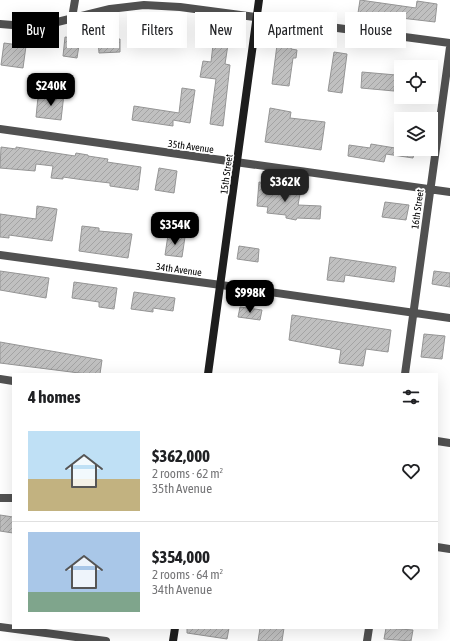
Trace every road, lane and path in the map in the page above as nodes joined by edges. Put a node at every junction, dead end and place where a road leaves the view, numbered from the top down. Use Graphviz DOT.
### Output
graph roads {
  1 [pos="75,0"];
  2 [pos="259,0"];
  3 [pos="73,12"];
  4 [pos="97,12"];
  5 [pos="258,12"];
  6 [pos="254,17"];
  7 [pos="67,19"];
  8 [pos="0,24"];
  9 [pos="337,28"];
  10 [pos="254,40"];
  11 [pos="450,43"];
  12 [pos="450,47"];
  13 [pos="0,129"];
  14 [pos="238,162"];
  15 [pos="430,189"];
  16 [pos="450,192"];
  17 [pos="0,255"];
  18 [pos="221,285"];
  19 [pos="412,313"];
  20 [pos="450,318"];
  21 [pos="208,373"];
  22 [pos="405,373"];
  23 [pos="0,379"];
  24 [pos="12,381"];
  25 [pos="438,441"];
  26 [pos="450,443"];
  27 [pos="0,498"];
  28 [pos="12,498"];
  29 [pos="438,547"];
  30 [pos="450,549"];
  31 [pos="0,627"];
  32 [pos="12,629"];
  33 [pos="15,629"];
  34 [pos="174,629"];
  35 [pos="369,629"];
  36 [pos="106,641"];
  37 [pos="173,641"];
  38 [pos="367,641"];
  1 -- 3 [label="street"];
  2 -- 5 [label="street, 15th Street"];
  4 -- 6 [label="street"];
  7 -- 8 [label="street"];
  9 -- 11 [label="street"];
  10 -- 14 [label="street, 15th Street"];
  12 -- 15 [label="street, 16th Street"];
  13 -- 14 [label="street, 35th Avenue"];
  14 -- 15 [label="street, 35th Avenue"];
  14 -- 18 [label="street, 15th Street"];
  15 -- 16 [label="street, 35th Avenue"];
  15 -- 19 [label="street, 16th Street"];
  17 -- 18 [label="street, 34th Avenue"];
  18 -- 19 [label="street, 34th Avenue"];
  18 -- 21 [label="street, 15th Street"];
  19 -- 20 [label="street, 34th Avenue"];
  19 -- 22 [label="street, 16th Street"];
  23 -- 24 [label="street"];
  25 -- 26 [label="street"];
  27 -- 28 [label="street"];
  29 -- 30 [label="street"];
  31 -- 32 [label="street"];
  33 -- 36 [label="street"];
  34 -- 37 [label="street"];
  35 -- 38 [label="street"];
}
